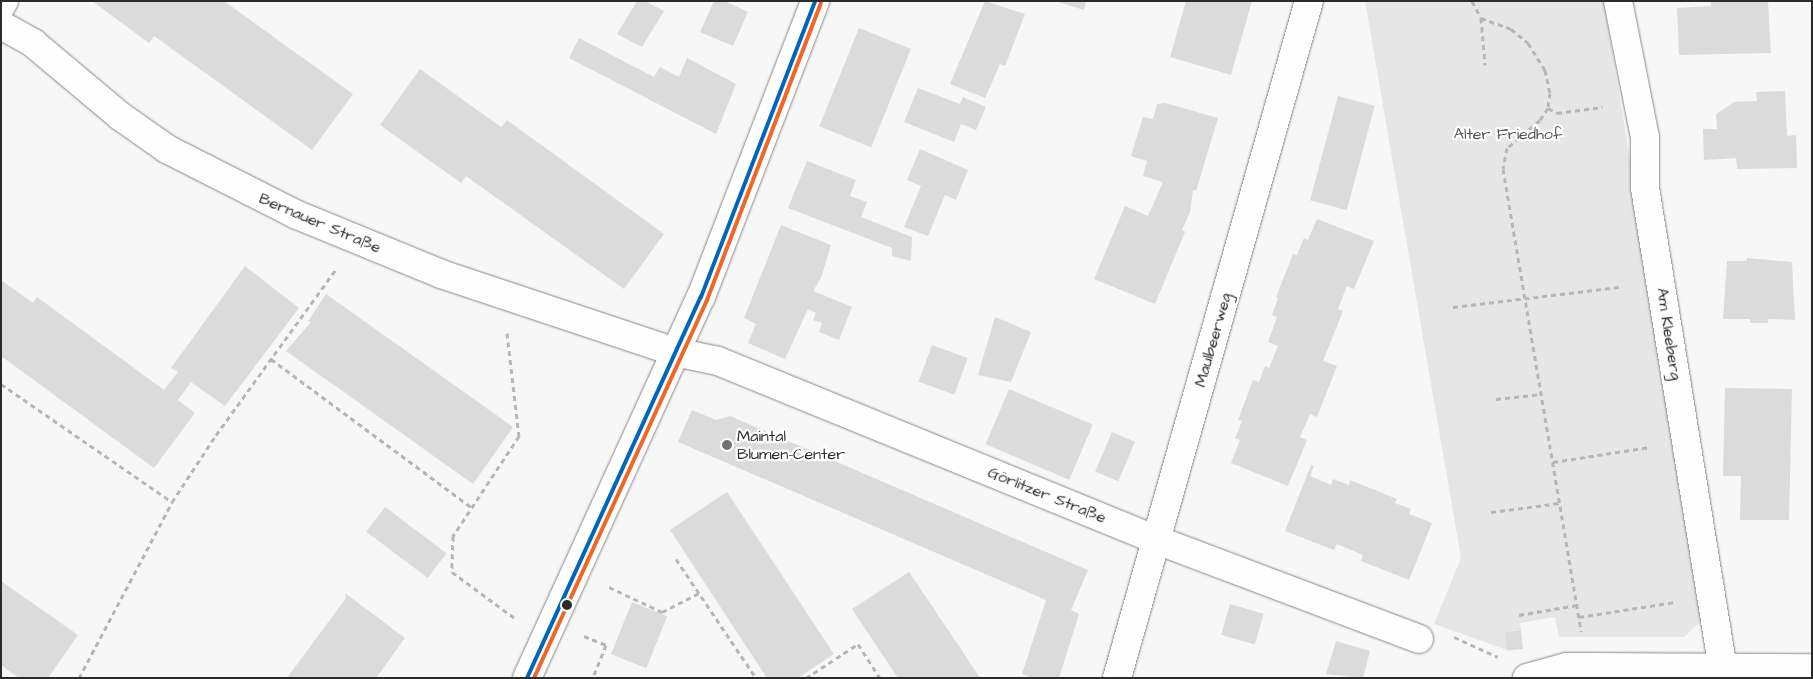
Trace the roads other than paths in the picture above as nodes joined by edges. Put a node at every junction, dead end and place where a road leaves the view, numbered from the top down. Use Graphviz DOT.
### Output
graph roads {
  1 [pos="4,1"];
  2 [pos="815,1"];
  3 [pos="1309,1"];
  4 [pos="1618,1"];
  5 [pos="1,6"];
  6 [pos="1,24"];
  7 [pos="675,352"];
  8 [pos="1156,540"];
  9 [pos="1419,639"];
  10 [pos="1723,667"];
  11 [pos="1812,668"];
  12 [pos="526,678"];
  13 [pos="1117,678"];
  14 [pos="1527,678"];
  1 -- 5 [label="street"];
  2 -- 7 [label="street"];
  3 -- 8 [label="street, Maulbeerweg"];
  4 -- 10 [label="street, Am Kleeberg"];
  6 -- 7 [label="street, Bernauer Straße"];
  7 -- 8 [label="street, Görlitzer Straße"];
  7 -- 12 [label="street"];
  8 -- 9 [label="street, Görlitzer Straße"];
  8 -- 13 [label="street, Maulbeerweg"];
  10 -- 11 [label="street"];
  10 -- 14 [label="street"];
}
